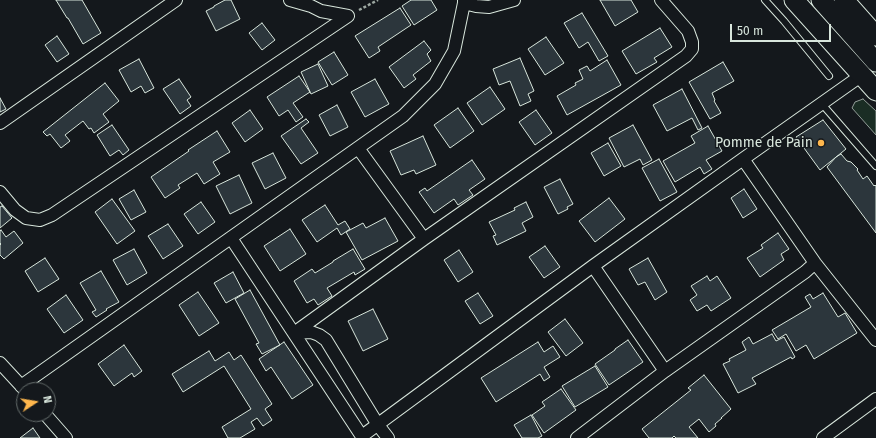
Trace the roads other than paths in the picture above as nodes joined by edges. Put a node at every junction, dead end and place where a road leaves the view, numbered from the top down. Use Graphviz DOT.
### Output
graph roads {
  1 [pos="176,0"];
  2 [pos="290,0"];
  3 [pos="514,0"];
  4 [pos="661,0"];
  5 [pos="765,0"];
  6 [pos="794,0"];
  7 [pos="805,0"];
  8 [pos="821,0"];
  9 [pos="844,0"];
  10 [pos="464,2"];
  11 [pos="876,36"];
  12 [pos="876,62"];
  13 [pos="829,76"];
  14 [pos="869,77"];
  15 [pos="876,91"];
  16 [pos="822,104"];
  17 [pos="0,123"];
  18 [pos="358,148"];
  19 [pos="743,159"];
  20 [pos="876,166"];
  21 [pos="0,192"];
  22 [pos="231,238"];
  23 [pos="424,239"];
  24 [pos="815,263"];
  25 [pos="593,266"];
  26 [pos="294,333"];
  27 [pos="876,340"];
  28 [pos="0,363"];
  29 [pos="665,371"];
  30 [pos="17,382"];
  31 [pos="31,382"];
  32 [pos="876,399"];
  33 [pos="52,422"];
  34 [pos="378,425"];
  35 [pos="363,437"];
  36 [pos="66,438"];
  37 [pos="388,438"];
  38 [pos="577,438"];
  39 [pos="823,438"];
  1 -- 17 [label="street"];
  2 -- 21 [label="street"];
  3 -- 10 [label="street"];
  4 -- 23 [label="street"];
  5 -- 13 [label="lane"];
  6 -- 14 [label="main road"];
  7 -- 14 [label="main road"];
  8 -- 12 [label="main road"];
  9 -- 11 [label="main road"];
  10 -- 18 [label="street"];
  14 -- 15 [label="main road"];
  14 -- 16 [label="street"];
  16 -- 19 [label="street"];
  16 -- 20 [label="lane"];
  18 -- 22 [label="street"];
  18 -- 23 [label="street"];
  19 -- 24 [label="street"];
  19 -- 25 [label="street"];
  22 -- 26 [label="street"];
  22 -- 31 [label="street"];
  23 -- 26 [label="street"];
  24 -- 27 [label="street"];
  24 -- 29 [label="street"];
  25 -- 29 [label="street"];
  25 -- 34 [label="street"];
  26 -- 34 [label="street"];
  26 -- 35 [label="street"];
  28 -- 30 [label="street"];
  29 -- 38 [label="street"];
  32 -- 39 [label="street"];
  33 -- 36 [label="street"];
  34 -- 35 [label="street"];
  34 -- 37 [label="street"];
}
